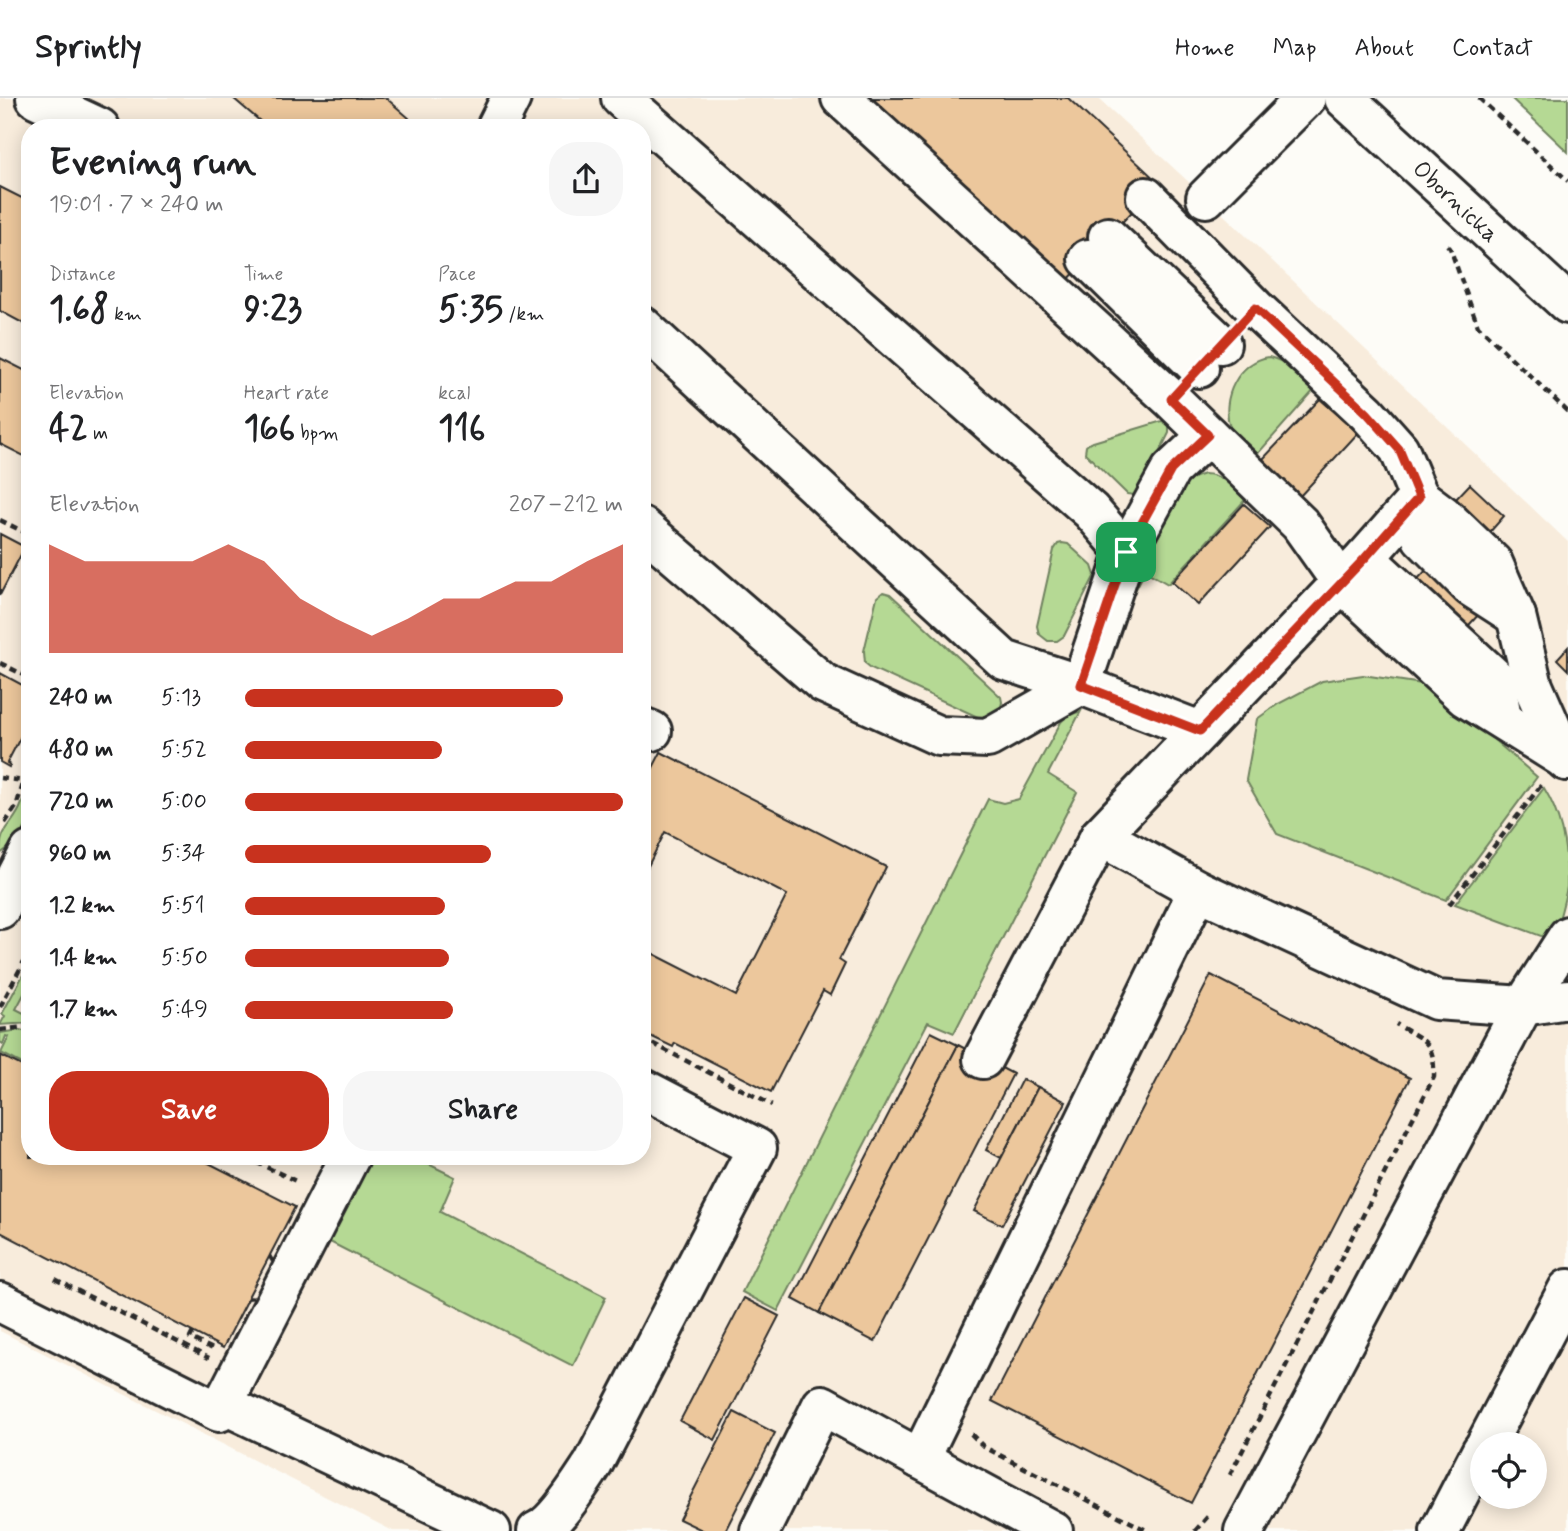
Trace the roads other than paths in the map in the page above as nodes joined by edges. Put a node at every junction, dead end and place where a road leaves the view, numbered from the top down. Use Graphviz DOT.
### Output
graph roads {
  1 [pos="36,98"];
  2 [pos="511,98"];
  3 [pos="621,98"];
  4 [pos="841,98"];
  5 [pos="1306,98"];
  6 [pos="1344,98"];
  7 [pos="81,119"];
  8 [pos="500,119"];
  9 [pos="645,119"];
  10 [pos="651,124"];
  11 [pos="1206,198"];
  12 [pos="1568,304"];
  13 [pos="651,334"];
  14 [pos="1229,336"];
  15 [pos="1171,399"];
  16 [pos="1208,435"];
  17 [pos="1419,497"];
  18 [pos="651,535"];
  19 [pos="1126,552"];
  20 [pos="1353,570"];
  21 [pos="1081,685"];
  22 [pos="1200,731"];
  23 [pos="1567,765"];
  24 [pos="1100,836"];
  25 [pos="16,839"];
  26 [pos="1198,890"];
  27 [pos="3,896"];
  28 [pos="1568,936"];
  29 [pos="1568,999"];
  30 [pos="1524,1006"];
  31 [pos="983,1059"];
  32 [pos="651,1093"];
  33 [pos="346,1165"];
  34 [pos="1568,1289"];
  35 [pos="0,1302"];
  36 [pos="223,1404"];
  37 [pos="1492,1432"];
  38 [pos="920,1459"];
  39 [pos="1470,1473"];
  40 [pos="491,1531"];
  41 [pos="537,1531"];
  42 [pos="760,1531"];
  43 [pos="1052,1531"];
  44 [pos="1244,1531"];
  45 [pos="1440,1531"];
  1 -- 7 [label="main road"];
  2 -- 8 [label="main road"];
  3 -- 9 [label="main road"];
  4 -- 15 [label="main road"];
  5 -- 11 [label="main road"];
  6 -- 12 [label="main road, Obornicka"];
  10 -- 19 [label="main road"];
  13 -- 21 [label="main road"];
  14 -- 14 [label="main road"];
  14 -- 15 [label="main road"];
  14 -- 17 [label="main road"];
  15 -- 16 [label="main road"];
  16 -- 19 [label="main road"];
  16 -- 20 [label="main road"];
  17 -- 20 [label="main road"];
  17 -- 23 [label="main road"];
  18 -- 21 [label="main road"];
  19 -- 21 [label="main road"];
  20 -- 22 [label="main road"];
  20 -- 23 [label="main road"];
  21 -- 22 [label="main road"];
  22 -- 24 [label="main road"];
  24 -- 26 [label="main road"];
  24 -- 31 [label="main road"];
  25 -- 27 [label="main road"];
  26 -- 30 [label="main road"];
  26 -- 38 [label="main road"];
  28 -- 30 [label="main road"];
  29 -- 30 [label="main road"];
  30 -- 44 [label="main road"];
  32 -- 41 [label="main road"];
  33 -- 36 [label="main road"];
  34 -- 37 [label="main road"];
  35 -- 36 [label="main road"];
  36 -- 40 [label="main road"];
  38 -- 42 [label="main road"];
  38 -- 43 [label="main road"];
  39 -- 45 [label="main road"];
}
